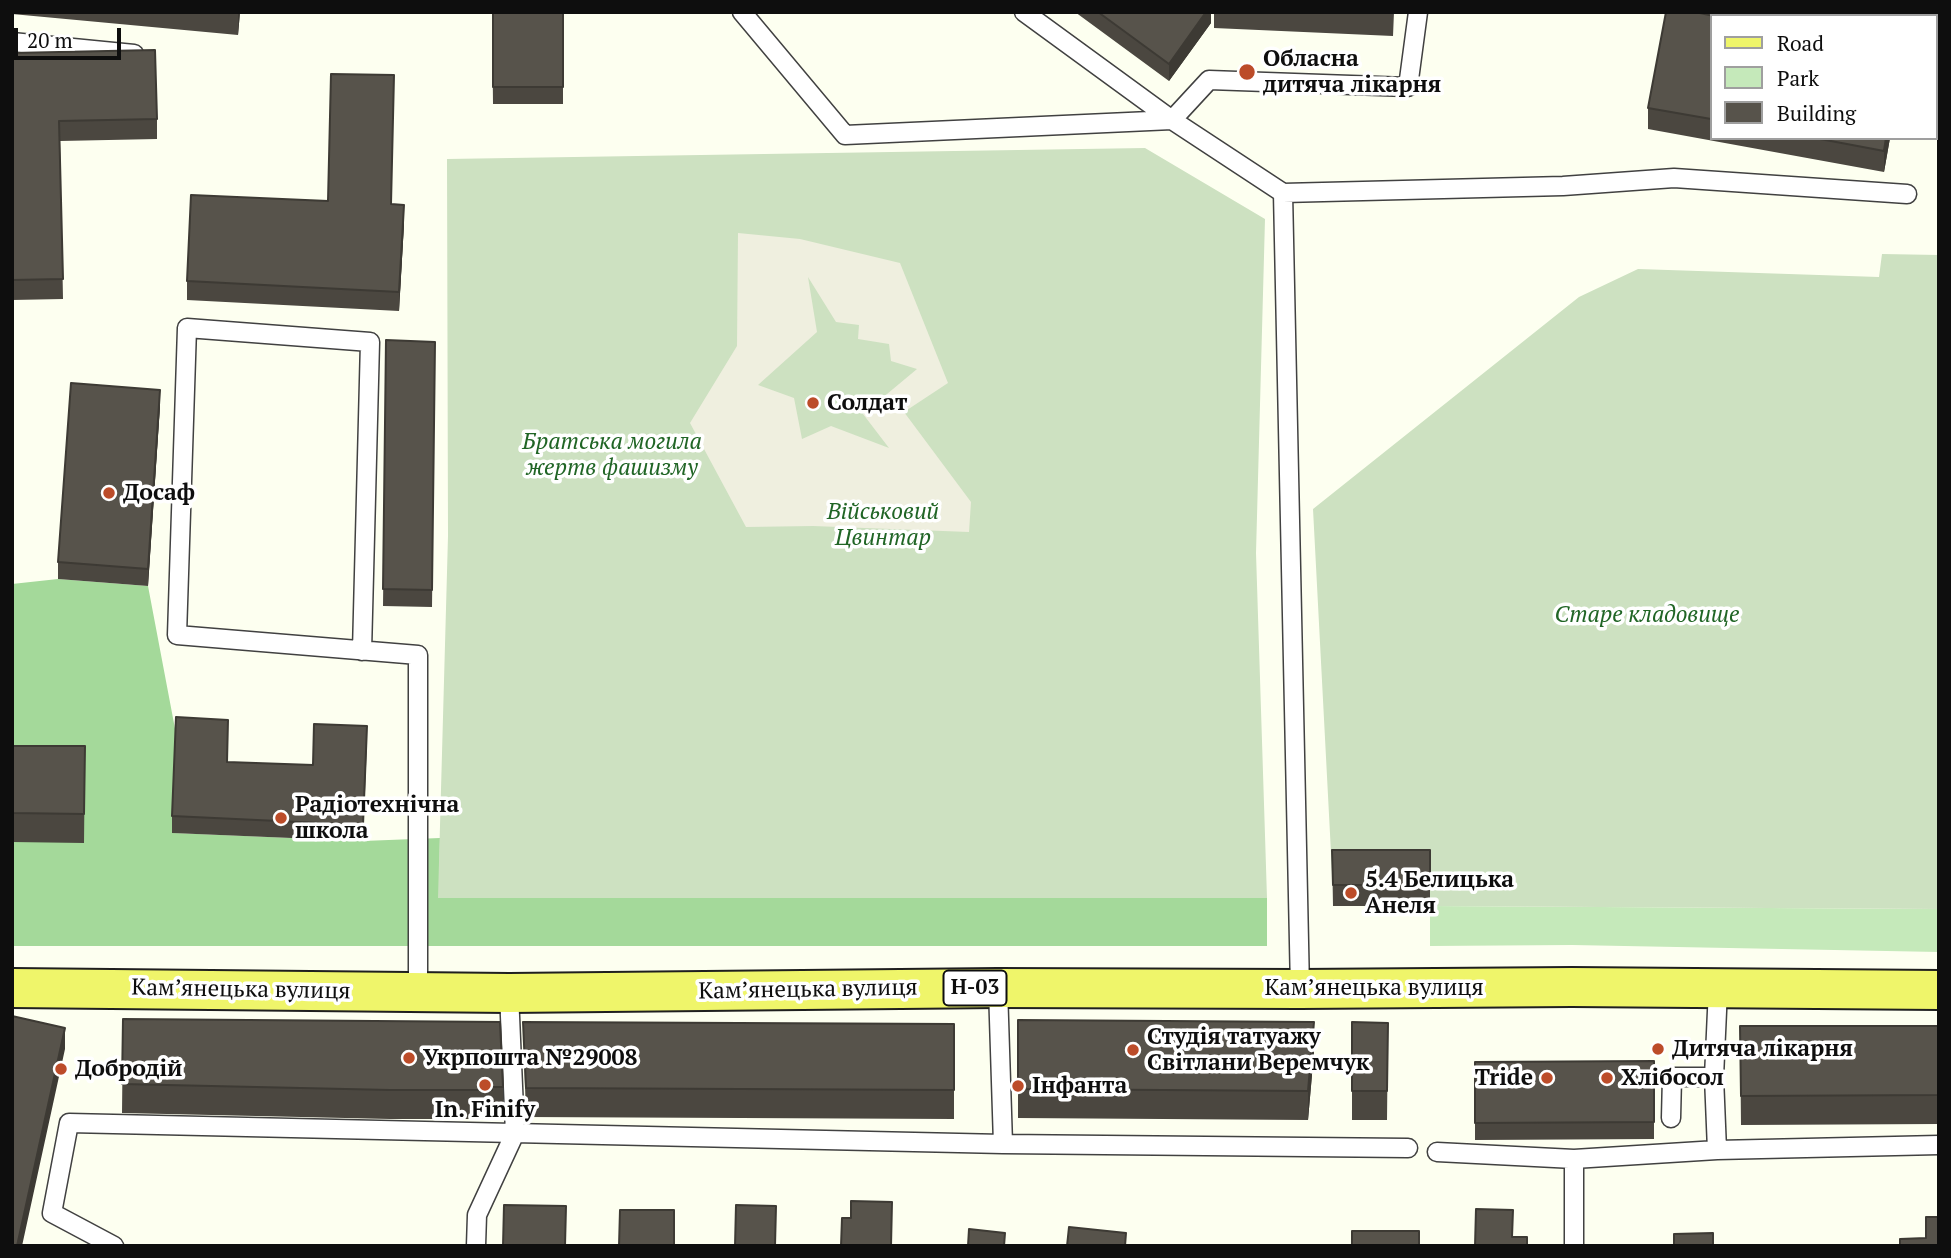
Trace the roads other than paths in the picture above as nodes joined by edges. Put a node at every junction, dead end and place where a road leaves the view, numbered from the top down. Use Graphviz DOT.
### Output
graph roads {
  1 [pos="742,12"];
  2 [pos="1024,12"];
  3 [pos="1418,12"];
  4 [pos="12,42"];
  5 [pos="155,55"];
  6 [pos="1172,120"];
  7 [pos="1283,193"];
  8 [pos="1907,194"];
  9 [pos="362,651"];
  10 [pos="12,988"];
  11 [pos="998,988"];
  12 [pos="1300,989"];
  13 [pos="1718,989"];
  14 [pos="1939,990"];
  15 [pos="418,992"];
  16 [pos="509,993"];
  17 [pos="1714,1077"];
  18 [pos="1671,1118"];
  19 [pos="515,1133"];
  20 [pos="1003,1144"];
  21 [pos="1939,1145"];
  22 [pos="1408,1148"];
  23 [pos="1717,1150"];
  24 [pos="1437,1152"];
  25 [pos="1574,1159"];
  26 [pos="114,1246"];
  27 [pos="476,1246"];
  28 [pos="1574,1246"];
  1 -- 6 [label="lane"];
  2 -- 6 [label="lane"];
  3 -- 6 [label="lane"];
  4 -- 5 [label="lane"];
  6 -- 7 [label="lane"];
  7 -- 8 [label="lane"];
  7 -- 12 [label="lane"];
  9 -- 9 [label="lane"];
  9 -- 15 [label="lane"];
  10 -- 15 [label="main road, Камʼянецька вулиця / Н-03"];
  11 -- 12 [label="main road, Камʼянецька вулиця / Н-03"];
  11 -- 16 [label="main road, Камʼянецька вулиця / Н-03"];
  11 -- 20 [label="lane"];
  12 -- 13 [label="main road, Камʼянецька вулиця / Н-03"];
  13 -- 14 [label="main road, Камʼянецька вулиця / Н-03"];
  13 -- 17 [label="lane"];
  15 -- 16 [label="main road, Камʼянецька вулиця / Н-03"];
  16 -- 19 [label="lane"];
  17 -- 18 [label="lane"];
  17 -- 23 [label="lane"];
  19 -- 20 [label="lane"];
  19 -- 26 [label="lane"];
  19 -- 27 [label="lane"];
  20 -- 22 [label="lane"];
  21 -- 23 [label="lane"];
  23 -- 25 [label="lane"];
  24 -- 25 [label="lane"];
  25 -- 28 [label="lane"];
}
